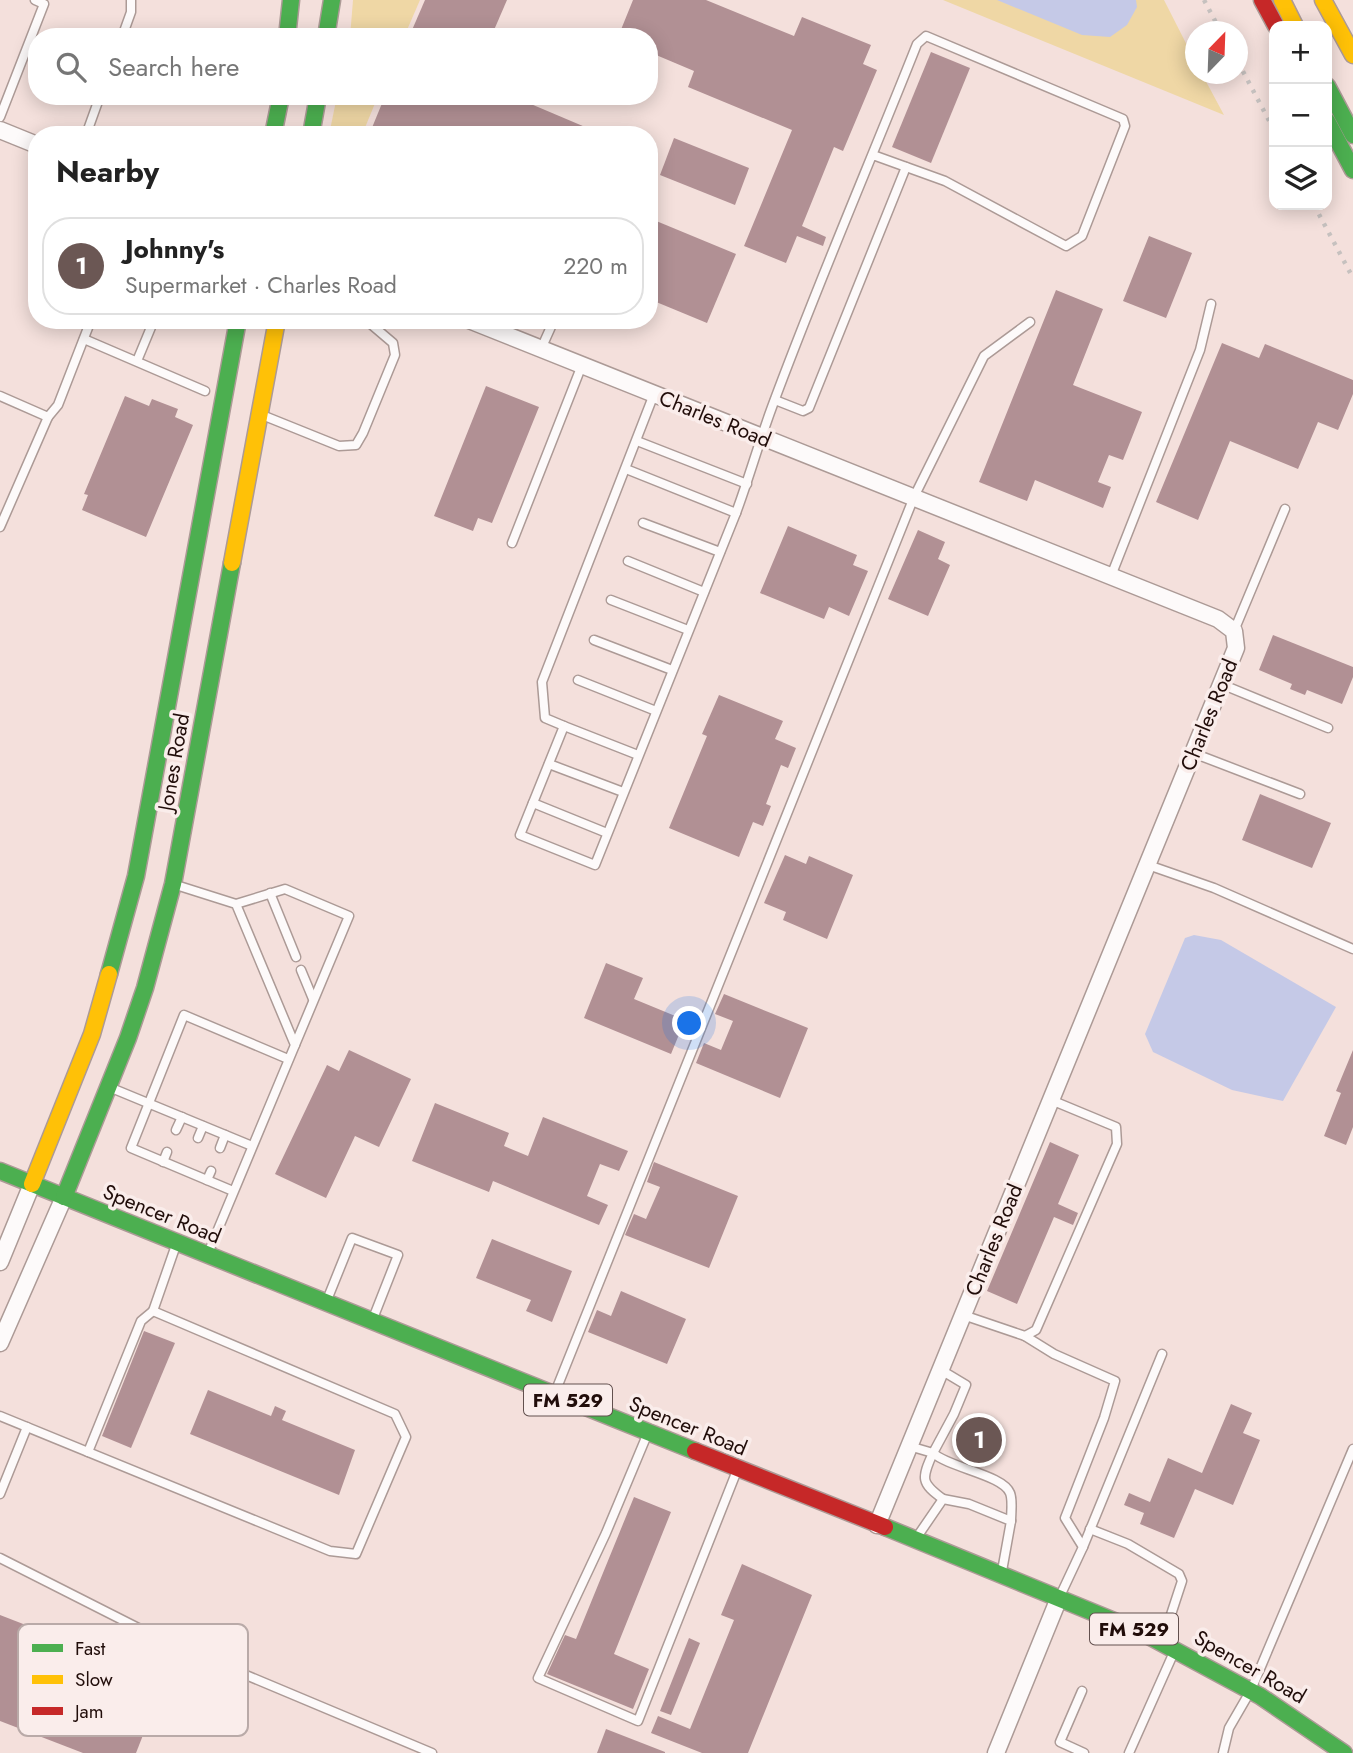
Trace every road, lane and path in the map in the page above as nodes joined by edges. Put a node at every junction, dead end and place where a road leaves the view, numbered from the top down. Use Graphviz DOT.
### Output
graph roads {
  1 [pos="35,0"];
  2 [pos="131,0"];
  3 [pos="291,0"];
  4 [pos="332,0"];
  5 [pos="1262,0"];
  6 [pos="1282,0"];
  7 [pos="1323,0"];
  8 [pos="1273,21"];
  9 [pos="1293,21"];
  10 [pos="35,28"];
  11 [pos="125,28"];
  12 [pos="288,28"];
  13 [pos="327,28"];
  14 [pos="28,45"];
  15 [pos="1353,55"];
  16 [pos="1332,95"];
  17 [pos="97,105"];
  18 [pos="279,105"];
  19 [pos="316,105"];
  20 [pos="0,117"];
  21 [pos="89,126"];
  22 [pos="275,126"];
  23 [pos="313,126"];
  24 [pos="0,130"];
  25 [pos="1332,130"];
  26 [pos="1353,135"];
  27 [pos="28,141"];
  28 [pos="873,156"];
  29 [pos="906,167"];
  30 [pos="1353,170"];
  31 [pos="1211,304"];
  32 [pos="1030,322"];
  33 [pos="88,329"];
  34 [pos="150,329"];
  35 [pos="237,329"];
  36 [pos="274,329"];
  37 [pos="377,329"];
  38 [pos="491,329"];
  39 [pos="550,329"];
  40 [pos="84,339"];
  41 [pos="541,349"];
  42 [pos="137,361"];
  43 [pos="582,365"];
  44 [pos="205,391"];
  45 [pos="654,394"];
  46 [pos="0,396"];
  47 [pos="775,400"];
  48 [pos="259,414"];
  49 [pos="48,417"];
  50 [pos="762,439"];
  51 [pos="637,441"];
  52 [pos="626,469"];
  53 [pos="747,484"];
  54 [pos="914,497"];
  55 [pos="1285,509"];
  56 [pos="736,513"];
  57 [pos="643,523"];
  58 [pos="0,527"];
  59 [pos="512,542"];
  60 [pos="720,552"];
  61 [pos="628,561"];
  62 [pos="1111,576"];
  63 [pos="704,592"];
  64 [pos="611,600"];
  65 [pos="688,630"];
  66 [pos="1234,631"];
  67 [pos="594,640"];
  68 [pos="672,670"];
  69 [pos="578,680"];
  70 [pos="1221,684"];
  71 [pos="656,711"];
  72 [pos="564,726"];
  73 [pos="1328,728"];
  74 [pos="1193,753"];
  75 [pos="638,755"];
  76 [pos="549,764"];
  77 [pos="623,792"];
  78 [pos="1300,794"];
  79 [pos="533,803"];
  80 [pos="607,832"];
  81 [pos="1148,865"];
  82 [pos="155,880"];
  83 [pos="270,893"];
  84 [pos="236,904"];
  85 [pos="1353,949"];
  86 [pos="296,957"];
  87 [pos="301,970"];
  88 [pos="313,999"];
  89 [pos="295,1045"];
  90 [pos="288,1059"];
  91 [pos="109,1087"];
  92 [pos="1051,1100"];
  93 [pos="149,1103"];
  94 [pos="182,1117"];
  95 [pos="203,1126"];
  96 [pos="176,1130"];
  97 [pos="225,1135"];
  98 [pos="198,1138"];
  99 [pos="252,1146"];
  100 [pos="220,1148"];
  101 [pos="167,1152"];
  102 [pos="188,1161"];
  103 [pos="163,1162"];
  104 [pos="0,1171"];
  105 [pos="184,1171"];
  106 [pos="211,1171"];
  107 [pos="207,1180"];
  108 [pos="32,1184"];
  109 [pos="233,1191"];
  110 [pos="64,1197"];
  111 [pos="177,1243"];
  112 [pos="207,1255"];
  113 [pos="0,1262"];
  114 [pos="326,1303"];
  115 [pos="153,1311"];
  116 [pos="963,1315"];
  117 [pos="372,1321"];
  118 [pos="1025,1336"];
  119 [pos="0,1343"];
  120 [pos="1162,1354"];
  121 [pos="941,1370"];
  122 [pos="554,1394"];
  123 [pos="0,1416"];
  124 [pos="27,1427"];
  125 [pos="649,1433"];
  126 [pos="909,1446"];
  127 [pos="1353,1449"];
  128 [pos="88,1452"];
  129 [pos="933,1453"];
  130 [pos="738,1468"];
  131 [pos="0,1494"];
  132 [pos="943,1499"];
  133 [pos="1011,1521"];
  134 [pos="877,1525"];
  135 [pos="1090,1529"];
  136 [pos="916,1540"];
  137 [pos="1083,1547"];
  138 [pos="0,1558"];
  139 [pos="1002,1574"];
  140 [pos="1059,1598"];
  141 [pos="130,1624"];
  142 [pos="1169,1645"];
  143 [pos="248,1676"];
  144 [pos="1082,1690"];
  145 [pos="1251,1690"];
  146 [pos="432,1753"];
  147 [pos="996,1753"];
  148 [pos="1084,1753"];
  149 [pos="1129,1753"];
  150 [pos="1223,1753"];
  151 [pos="1344,1753"];
  1 -- 10 [label="lane"];
  2 -- 11 [label="lane"];
  3 -- 12 [label="main road"];
  4 -- 13 [label="main road"];
  5 -- 8 [label="main road"];
  6 -- 9 [label="main road"];
  7 -- 15 [label="main road"];
  14 -- 20 [label="lane"];
  16 -- 26 [label="main road"];
  17 -- 21 [label="lane"];
  18 -- 22 [label="main road"];
  19 -- 23 [label="main road"];
  24 -- 27 [label="street"];
  25 -- 30 [label="main road"];
  28 -- 29 [label="lane"];
  28 -- 29 [label="lane"];
  28 -- 47 [label="lane"];
  29 -- 47 [label="lane"];
  31 -- 62 [label="lane"];
  32 -- 54 [label="lane"];
  33 -- 40 [label="lane"];
  34 -- 42 [label="lane"];
  35 -- 82 [label="main road, Jones Road"];
  36 -- 48 [label="main road, Jones Road"];
  37 -- 48 [label="lane"];
  38 -- 41 [label="street, Charles Road"];
  39 -- 41 [label="lane"];
  40 -- 42 [label="lane"];
  40 -- 49 [label="lane"];
  41 -- 43 [label="street, Charles Road"];
  42 -- 44 [label="lane"];
  43 -- 45 [label="street, Charles Road"];
  43 -- 59 [label="lane"];
  45 -- 50 [label="street, Charles Road"];
  45 -- 51 [label="lane"];
  46 -- 49 [label="lane"];
  47 -- 50 [label="lane"];
  48 -- 82 [label="main road, Jones Road"];
  49 -- 58 [label="lane"];
  50 -- 53 [label="lane"];
  50 -- 54 [label="street, Charles Road"];
  51 -- 52 [label="lane"];
  51 -- 53 [label="lane"];
  52 -- 56 [label="lane"];
  52 -- 72 [label="lane"];
  53 -- 56 [label="lane"];
  54 -- 62 [label="street, Charles Road"];
  54 -- 122 [label="lane"];
  55 -- 66 [label="lane"];
  56 -- 60 [label="lane"];
  57 -- 60 [label="lane"];
  60 -- 63 [label="lane"];
  61 -- 63 [label="lane"];
  62 -- 66 [label="street, Charles Road"];
  63 -- 65 [label="lane"];
  64 -- 65 [label="lane"];
  65 -- 68 [label="lane"];
  66 -- 70 [label="street, Charles Road"];
  67 -- 68 [label="lane"];
  68 -- 71 [label="lane"];
  69 -- 71 [label="lane"];
  70 -- 73 [label="lane"];
  70 -- 74 [label="street, Charles Road"];
  71 -- 75 [label="lane"];
  72 -- 75 [label="lane"];
  72 -- 76 [label="lane"];
  74 -- 78 [label="lane"];
  74 -- 81 [label="street, Charles Road"];
  75 -- 77 [label="lane"];
  76 -- 77 [label="lane"];
  76 -- 79 [label="lane"];
  77 -- 80 [label="lane"];
  79 -- 80 [label="lane"];
  79 -- 80 [label="lane"];
  81 -- 85 [label="lane"];
  81 -- 92 [label="street, Charles Road"];
  82 -- 84 [label="lane"];
  82 -- 91 [label="main road, Jones Road"];
  82 -- 108 [label="main road, Jones Road"];
  83 -- 84 [label="lane"];
  83 -- 86 [label="lane"];
  83 -- 88 [label="lane"];
  84 -- 89 [label="lane"];
  87 -- 88 [label="lane"];
  88 -- 89 [label="lane"];
  89 -- 90 [label="lane"];
  90 -- 93 [label="lane"];
  90 -- 99 [label="lane"];
  91 -- 93 [label="lane"];
  91 -- 110 [label="main road, Jones Road"];
  92 -- 116 [label="street, Charles Road"];
  92 -- 118 [label="lane"];
  93 -- 94 [label="lane"];
  93 -- 103 [label="lane"];
  94 -- 95 [label="lane"];
  94 -- 96 [label="lane"];
  95 -- 97 [label="lane"];
  95 -- 98 [label="lane"];
  97 -- 99 [label="lane"];
  97 -- 100 [label="lane"];
  99 -- 109 [label="lane"];
  101 -- 103 [label="lane"];
  102 -- 105 [label="lane"];
  103 -- 105 [label="lane"];
  104 -- 108 [label="main road, Spencer Road / FM 529"];
  105 -- 107 [label="lane"];
  106 -- 107 [label="lane"];
  107 -- 109 [label="lane"];
  108 -- 110 [label="main road, Spencer Road / FM 529"];
  108 -- 113 [label="street"];
  109 -- 112 [label="lane"];
  110 -- 111 [label="main road, Spencer Road / FM 529"];
  110 -- 119 [label="street"];
  111 -- 112 [label="main road, Spencer Road / FM 529"];
  111 -- 115 [label="lane"];
  112 -- 114 [label="main road, Spencer Road / FM 529"];
  114 -- 117 [label="main road, Spencer Road / FM 529"];
  114 -- 117 [label="lane"];
  115 -- 128 [label="lane"];
  115 -- 128 [label="lane"];
  116 -- 118 [label="lane"];
  116 -- 121 [label="street, Charles Road"];
  117 -- 122 [label="main road, Spencer Road / FM 529"];
  118 -- 137 [label="lane"];
  120 -- 135 [label="lane"];
  121 -- 126 [label="street, Charles Road"];
  121 -- 129 [label="lane"];
  122 -- 125 [label="main road, Spencer Road / FM 529"];
  123 -- 124 [label="lane"];
  124 -- 128 [label="lane"];
  124 -- 131 [label="lane"];
  125 -- 130 [label="main road, Spencer Road / FM 529"];
  125 -- 130 [label="lane"];
  126 -- 129 [label="lane"];
  126 -- 134 [label="street, Charles Road"];
  127 -- 145 [label="lane"];
  129 -- 132 [label="lane"];
  129 -- 133 [label="lane"];
  130 -- 134 [label="main road, Spencer Road / FM 529"];
  132 -- 133 [label="lane"];
  132 -- 136 [label="lane"];
  133 -- 139 [label="lane"];
  134 -- 136 [label="main road, Spencer Road / FM 529"];
  135 -- 137 [label="lane"];
  135 -- 142 [label="lane"];
  136 -- 139 [label="main road, Spencer Road / FM 529"];
  137 -- 140 [label="lane"];
  138 -- 141 [label="lane"];
  139 -- 140 [label="main road, Spencer Road / FM 529"];
  140 -- 142 [label="main road, Spencer Road / FM 529"];
  140 -- 147 [label="street"];
  142 -- 145 [label="main road, Spencer Road / FM 529"];
  142 -- 149 [label="lane"];
  143 -- 146 [label="lane"];
  144 -- 148 [label="lane"];
  145 -- 150 [label="lane"];
  145 -- 151 [label="main road, Spencer Road / FM 529"];
}
